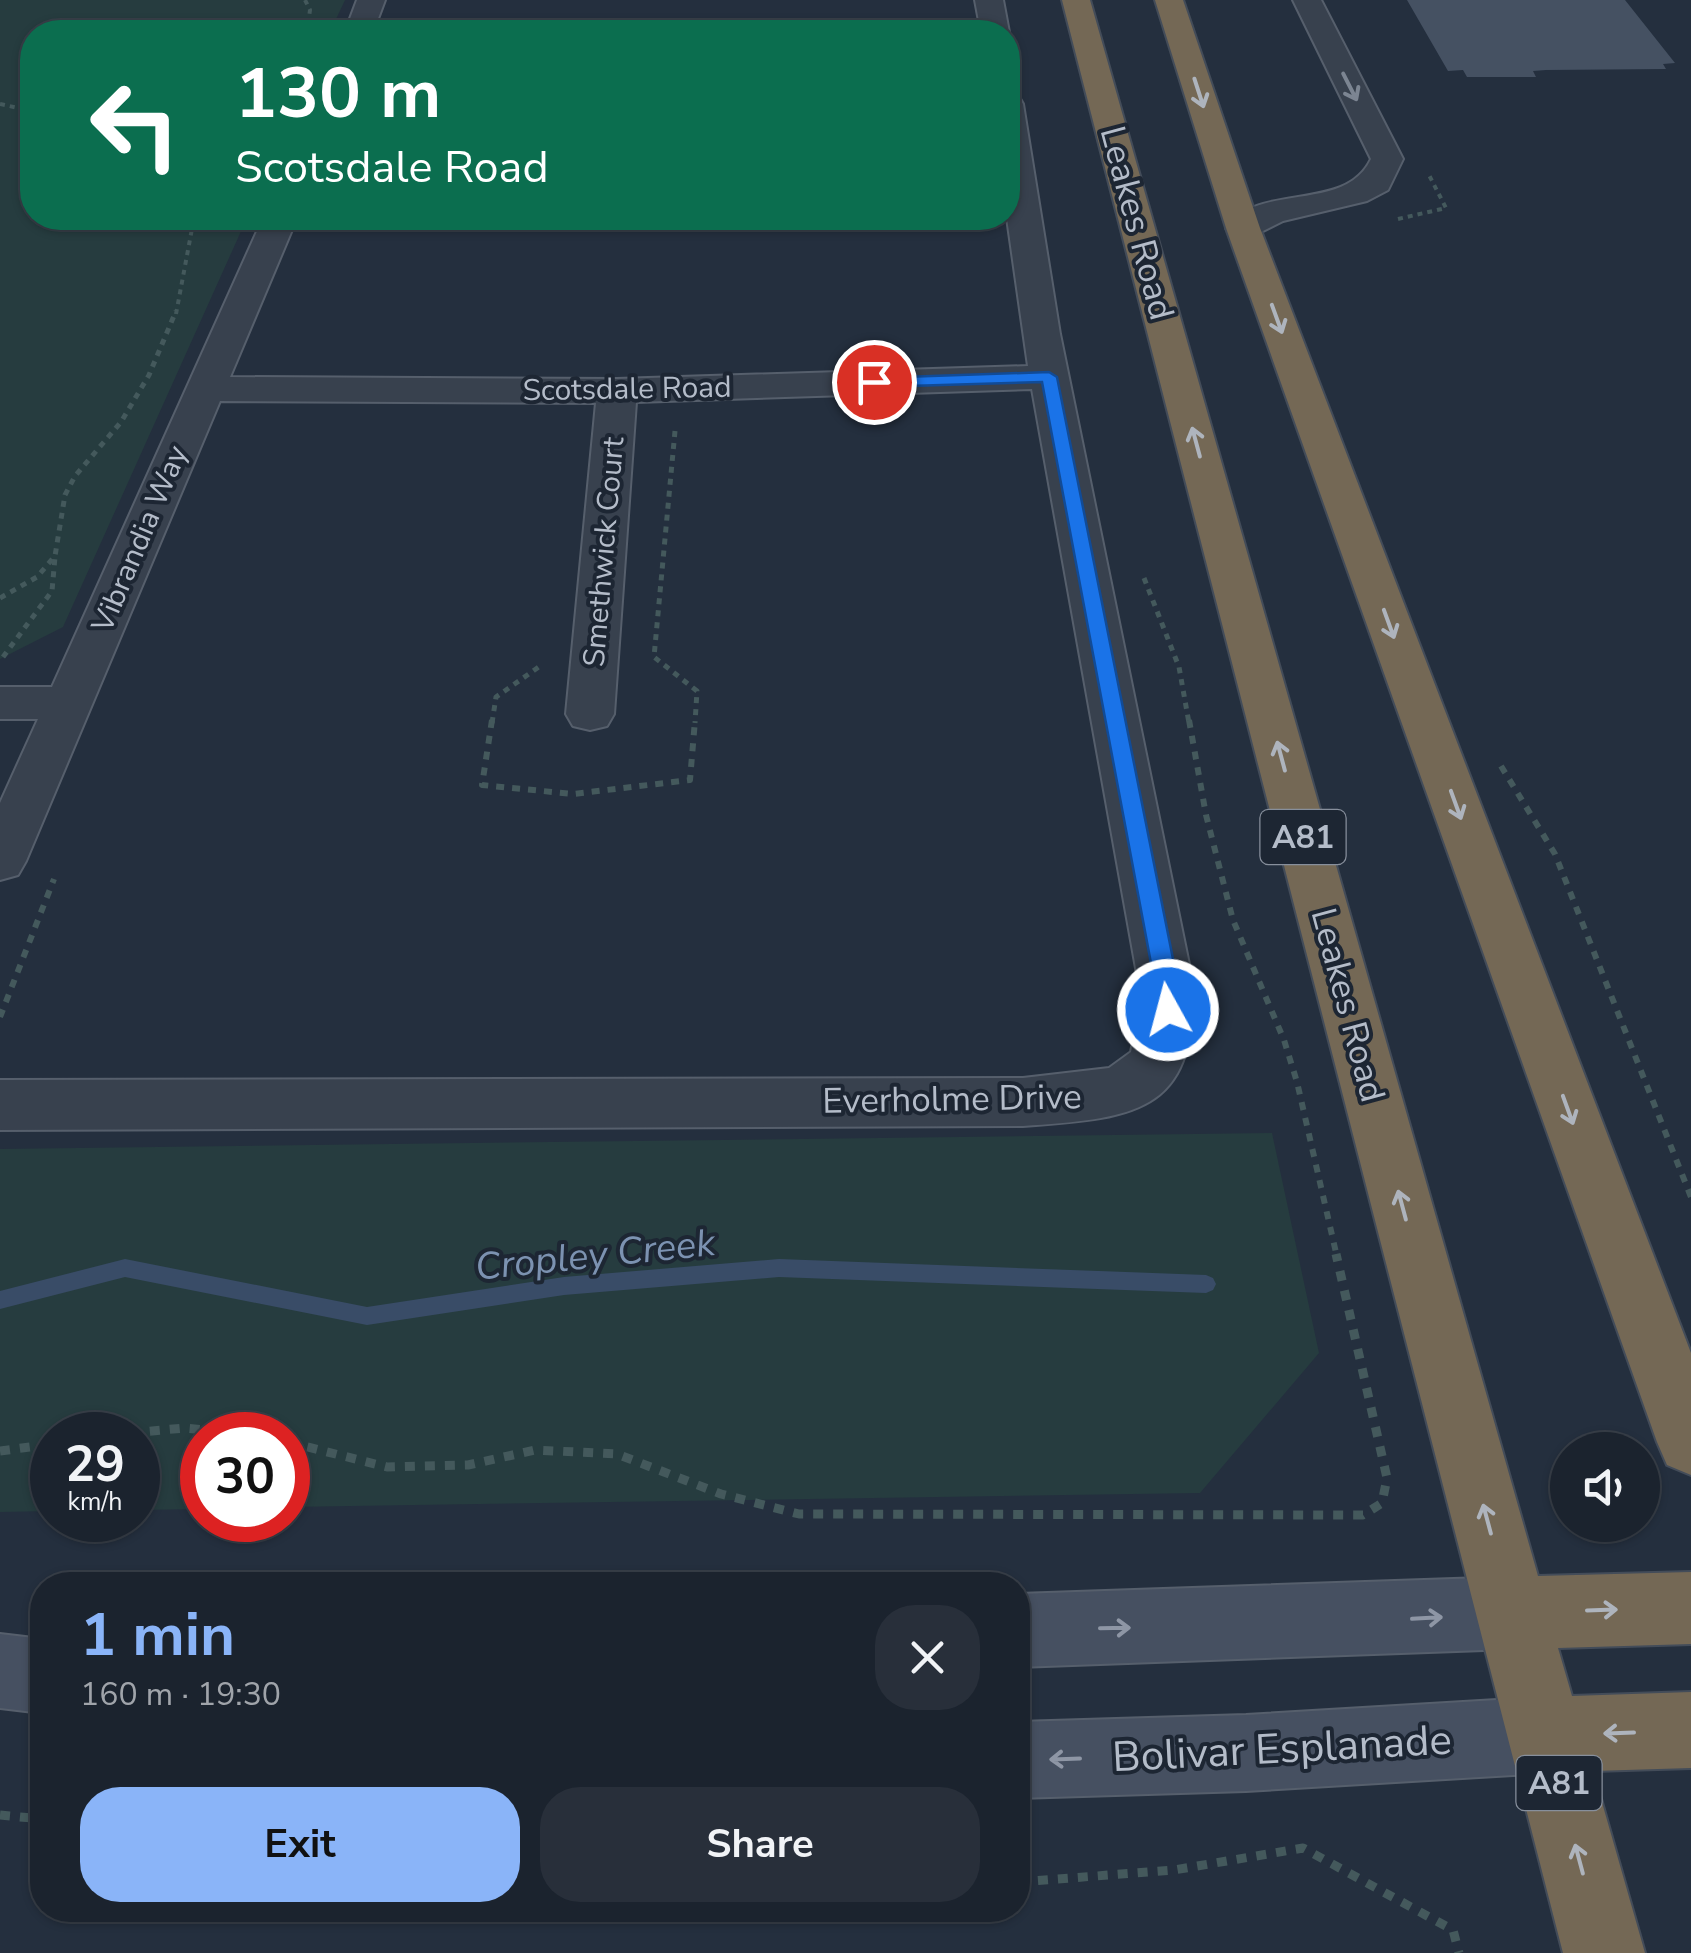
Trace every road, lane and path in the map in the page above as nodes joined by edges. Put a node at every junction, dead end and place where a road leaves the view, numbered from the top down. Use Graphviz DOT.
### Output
graph roads {
  1 [pos="1076,0"];
  2 [pos="1169,0"];
  3 [pos="1307,0"];
  4 [pos="1020,212"];
  5 [pos="1243,228"];
  6 [pos="191,230"];
  7 [pos="275,230"];
  8 [pos="1049,377"];
  9 [pos="205,389"];
  10 [pos="617,391"];
  11 [pos="54,556"];
  12 [pos="1144,576"];
  13 [pos="0,598"];
  14 [pos="0,663"];
  15 [pos="69,703"];
  16 [pos="0,704"];
  17 [pos="590,714"];
  18 [pos="1499,762"];
  19 [pos="0,861"];
  20 [pos="0,1106"];
  21 [pos="1691,1197"];
  22 [pos="1691,1442"];
  23 [pos="30,1447"];
  24 [pos="310,1448"];
  25 [pos="0,1452"];
  26 [pos="1691,1608"];
  27 [pos="1512,1613"];
  28 [pos="1030,1631"];
  29 [pos="30,1656"];
  30 [pos="0,1657"];
  31 [pos="0,1671"];
  32 [pos="30,1675"];
  33 [pos="1691,1730"];
  34 [pos="1546,1736"];
  35 [pos="1030,1760"];
  36 [pos="0,1815"];
  37 [pos="30,1818"];
  38 [pos="1030,1881"];
  39 [pos="1458,1953"];
  40 [pos="1604,1953"];
  27 -- 1 [label="highway, Leakes Road / A81, one-way"];
  2 -- 5 [label="highway, one-way"];
  3 -- 5 [label="street, one-way"];
  4 -- 8 [label="street, Everholme Drive"];
  5 -- 22 [label="highway, one-way"];
  6 -- 11 [label="path"];
  7 -- 9 [label="street, Vibrandia Way"];
  8 -- 10 [label="street, Scotsdale Road"];
  8 -- 20 [label="street, Everholme Drive"];
  9 -- 10 [label="street, Scotsdale Road"];
  9 -- 15 [label="street, Vibrandia Way"];
  10 -- 17 [label="street, Smethwick Court"];
  11 -- 13 [label="path"];
  11 -- 14 [label="path"];
  12 -- 24 [label="path"];
  15 -- 16 [label="street"];
  15 -- 19 [label="street, Vibrandia Way"];
  18 -- 21 [label="path"];
  23 -- 25 [label="path"];
  27 -- 26 [label="highway, one-way"];
  28 -- 27 [label="street, one-way"];
  27 -- 34 [label="highway, Leakes Road / A81"];
  29 -- 30 [label="street"];
  31 -- 32 [label="street"];
  33 -- 34 [label="highway, one-way"];
  34 -- 35 [label="street, Bolivar Esplanade, one-way"];
  40 -- 34 [label="highway, Leakes Road / A81, one-way"];
  36 -- 37 [label="path"];
  38 -- 39 [label="path"];
}
